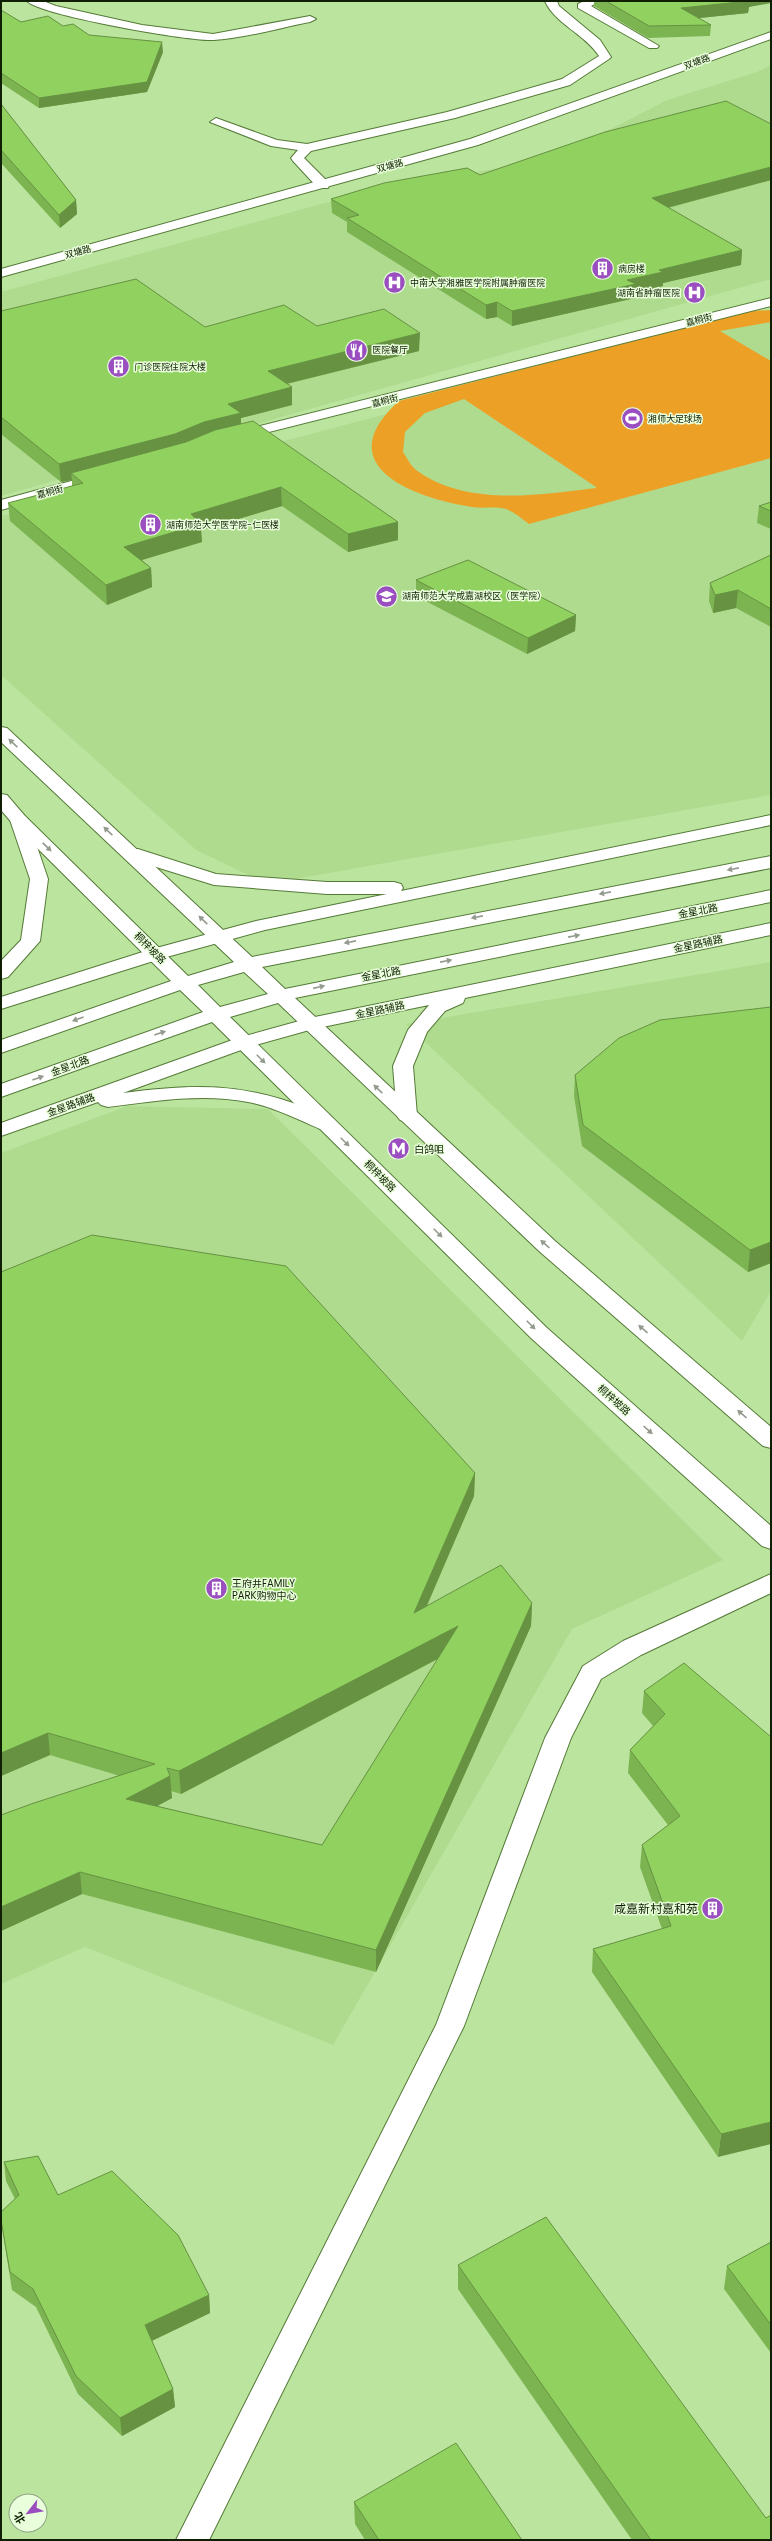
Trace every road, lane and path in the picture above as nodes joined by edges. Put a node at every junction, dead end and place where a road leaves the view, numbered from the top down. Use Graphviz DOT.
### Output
graph roads {
  1 [pos="33,1"];
  2 [pos="551,1"];
  3 [pos="594,1"];
  4 [pos="310,19"];
  5 [pos="771,35"];
  6 [pos="653,46"];
  7 [pos="216,122"];
  8 [pos="307,148"];
  9 [pos="323,185"];
  10 [pos="1,273"];
  11 [pos="771,302"];
  12 [pos="225,440"];
  13 [pos="114,474"];
  14 [pos="1,505"];
  15 [pos="1,732"];
  16 [pos="1,799"];
  17 [pos="19,820"];
  18 [pos="771,820"];
  19 [pos="131,853"];
  20 [pos="771,862"];
  21 [pos="439,888"];
  22 [pos="771,896"];
  23 [pos="771,930"];
  24 [pos="219,936"];
  25 [pos="156,954"];
  26 [pos="248,964"];
  27 [pos="1,974"];
  28 [pos="184,982"];
  29 [pos="473,991"];
  30 [pos="281,996"];
  31 [pos="1,1003"];
  32 [pos="216,1014"];
  33 [pos="310,1024"];
  34 [pos="245,1042"];
  35 [pos="1,1047"];
  36 [pos="1,1091"];
  37 [pos="71,1105"];
  38 [pos="407,1116"];
  39 [pos="327,1124"];
  40 [pos="1,1130"];
  41 [pos="771,1438"];
  42 [pos="771,1540"];
  43 [pos="771,1584"];
  44 [pos="192,2540"];
  1 -- 4 [label="street"];
  2 -- 8 [label="street"];
  3 -- 6 [label="street"];
  5 -- 9 [label="street, 双塘路"];
  7 -- 8 [label="street"];
  8 -- 9 [label="street"];
  9 -- 10 [label="street, 双塘路"];
  11 -- 12 [label="street, 嘉桐街"];
  13 -- 14 [label="street, 嘉桐街"];
  19 -- 15 [label="street, one-way"];
  16 -- 17 [label="street, 桐梓坡路"];
  17 -- 25 [label="street, 桐梓坡路, one-way"];
  17 -- 27 [label="street"];
  18 -- 21 [label="street"];
  19 -- 21 [label="street"];
  24 -- 19 [label="street, one-way"];
  20 -- 26 [label="street, one-way"];
  21 -- 24 [label="street"];
  30 -- 22 [label="street, 金星北路, one-way"];
  23 -- 29 [label="street, 金星路辅路"];
  24 -- 25 [label="street"];
  24 -- 26 [label="street"];
  25 -- 28 [label="street, 桐梓坡路"];
  25 -- 31 [label="street"];
  26 -- 28 [label="street"];
  26 -- 30 [label="street"];
  28 -- 32 [label="street, 桐梓坡路"];
  28 -- 35 [label="street, one-way"];
  29 -- 33 [label="street, 金星路辅路"];
  29 -- 38 [label="street"];
  30 -- 32 [label="street, 金星北路"];
  30 -- 33 [label="street"];
  32 -- 34 [label="street, 桐梓坡路"];
  36 -- 32 [label="street, 金星北路, one-way"];
  33 -- 34 [label="street, 金星路辅路"];
  38 -- 33 [label="street, one-way"];
  34 -- 37 [label="street, 金星路辅路"];
  34 -- 39 [label="street, 桐梓坡路, one-way"];
  37 -- 39 [label="street"];
  37 -- 40 [label="street, 金星路辅路"];
  41 -- 38 [label="street, one-way"];
  39 -- 42 [label="street, 桐梓坡路, one-way"];
  43 -- 44 [label="street"];
}
